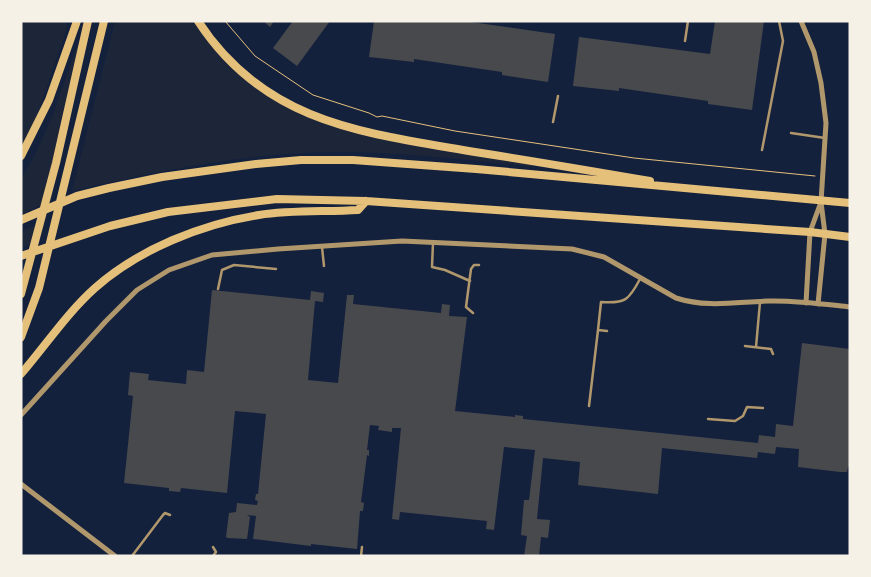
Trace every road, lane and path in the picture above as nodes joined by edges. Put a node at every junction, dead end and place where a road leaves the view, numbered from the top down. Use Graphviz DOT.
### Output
graph roads {
  1 [pos="70,21"];
  2 [pos="77,21"];
  3 [pos="88,21"];
  4 [pos="104,21"];
  5 [pos="198,21"];
  6 [pos="225,21"];
  7 [pos="688,21"];
  8 [pos="780,21"];
  9 [pos="801,21"];
  10 [pos="74,33"];
  11 [pos="685,41"];
  12 [pos="558,96"];
  13 [pos="553,122"];
  14 [pos="791,133"];
  15 [pos="825,138"];
  16 [pos="762,150"];
  17 [pos="21,156"];
  18 [pos="822,177"];
  19 [pos="698,190"];
  20 [pos="366,201"];
  21 [pos="821,202"];
  22 [pos="850,203"];
  23 [pos="21,220"];
  24 [pos="810,232"];
  25 [pos="825,234"];
  26 [pos="850,237"];
  27 [pos="433,241"];
  28 [pos="322,245"];
  29 [pos="21,256"];
  30 [pos="479,265"];
  31 [pos="324,266"];
  32 [pos="276,269"];
  33 [pos="641,278"];
  34 [pos="470,281"];
  35 [pos="218,288"];
  36 [pos="21,294"];
  37 [pos="760,302"];
  38 [pos="806,303"];
  39 [pos="818,304"];
  40 [pos="850,307"];
  41 [pos="473,313"];
  42 [pos="598,330"];
  43 [pos="606,330"];
  44 [pos="21,337"];
  45 [pos="745,346"];
  46 [pos="756,347"];
  47 [pos="773,354"];
  48 [pos="21,374"];
  49 [pos="589,406"];
  50 [pos="763,408"];
  51 [pos="21,415"];
  52 [pos="708,419"];
  53 [pos="21,484"];
  54 [pos="170,515"];
  55 [pos="213,547"];
  56 [pos="362,548"];
  57 [pos="115,556"];
  58 [pos="132,556"];
  59 [pos="213,556"];
  60 [pos="361,556"];
  1 -- 10 [label="main road"];
  2 -- 10 [label="main road"];
  3 -- 36 [label="main road"];
  4 -- 44 [label="main road"];
  5 -- 19 [label="main road"];
  6 -- 18 [label="path"];
  7 -- 11 [label="lane"];
  8 -- 16 [label="lane"];
  9 -- 15 [label="street"];
  10 -- 17 [label="main road"];
  12 -- 13 [label="lane"];
  14 -- 15 [label="lane"];
  15 -- 18 [label="street"];
  18 -- 21 [label="street"];
  19 -- 21 [label="main road"];
  19 -- 23 [label="main road"];
  20 -- 24 [label="main road"];
  20 -- 29 [label="main road"];
  20 -- 48 [label="main road"];
  21 -- 22 [label="main road"];
  21 -- 24 [label="street"];
  21 -- 25 [label="street"];
  24 -- 25 [label="main road"];
  24 -- 38 [label="street"];
  25 -- 26 [label="main road"];
  25 -- 39 [label="street"];
  27 -- 28 [label="street"];
  27 -- 33 [label="street"];
  27 -- 34 [label="lane"];
  28 -- 31 [label="lane"];
  28 -- 51 [label="street"];
  30 -- 34 [label="lane"];
  32 -- 35 [label="lane"];
  33 -- 37 [label="street"];
  33 -- 42 [label="lane"];
  34 -- 41 [label="lane"];
  37 -- 38 [label="street"];
  37 -- 46 [label="lane"];
  38 -- 39 [label="street"];
  39 -- 40 [label="street"];
  42 -- 43 [label="lane"];
  42 -- 49 [label="lane"];
  45 -- 46 [label="lane"];
  46 -- 47 [label="lane"];
  50 -- 52 [label="lane"];
  53 -- 57 [label="street"];
  54 -- 58 [label="lane"];
  55 -- 59 [label="lane"];
  56 -- 60 [label="lane"];
}
